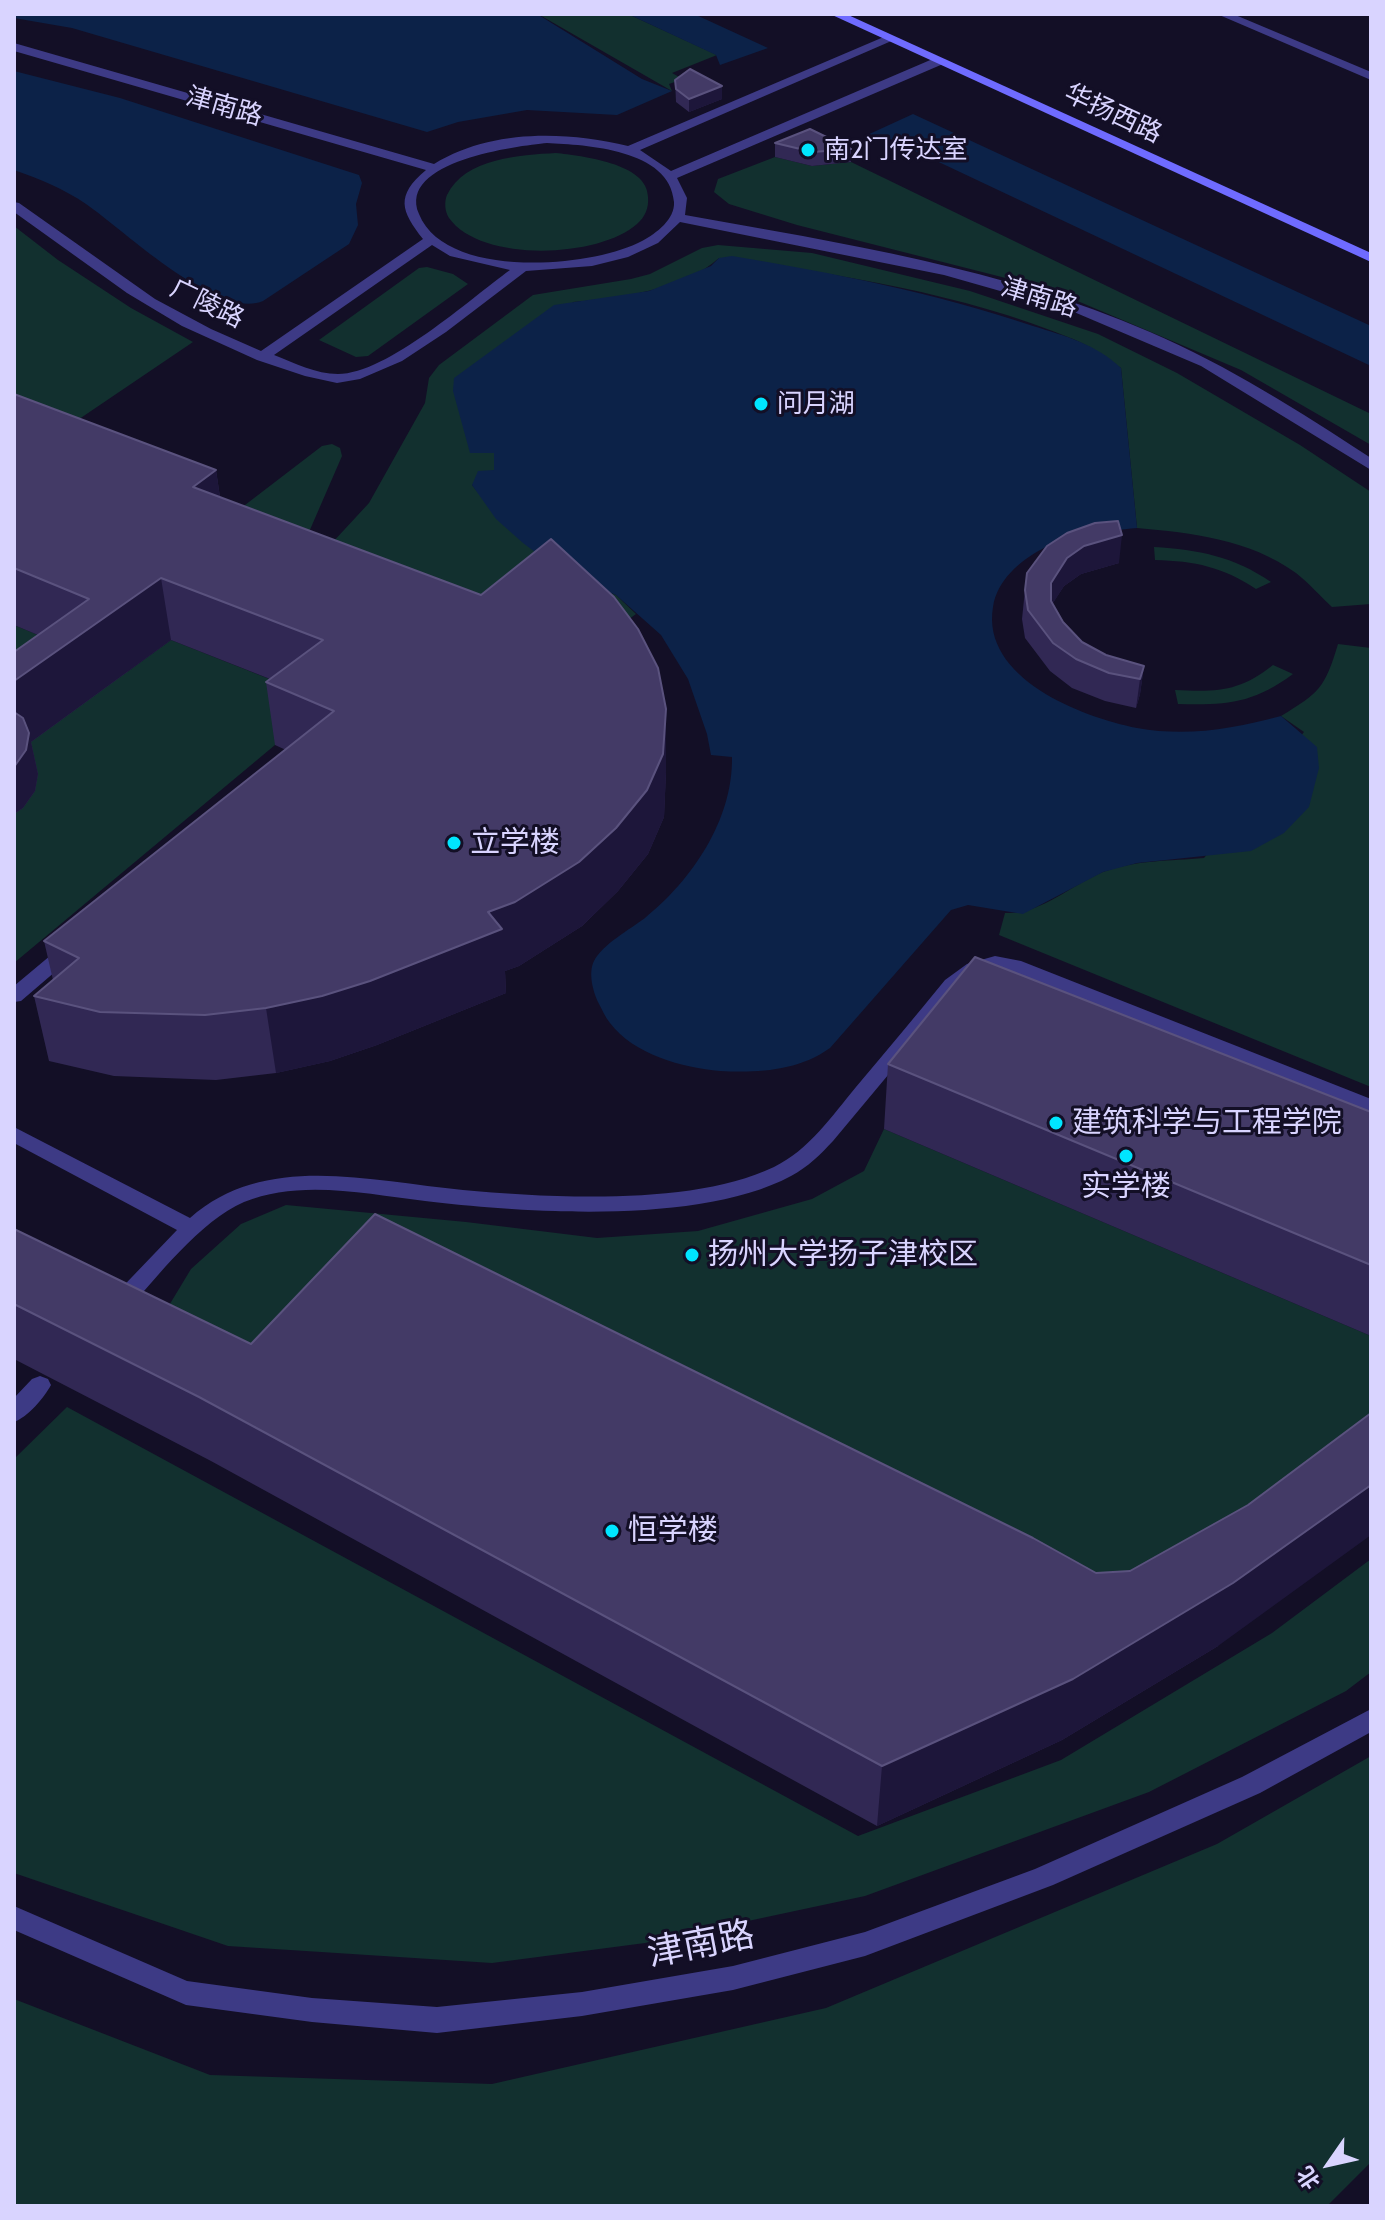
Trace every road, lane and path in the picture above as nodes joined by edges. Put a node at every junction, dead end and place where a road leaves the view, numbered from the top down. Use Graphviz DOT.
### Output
graph roads {
  1 [pos="836,14"];
  2 [pos="1223,14"];
  3 [pos="890,39"];
  4 [pos="14,47"];
  5 [pos="939,61"];
  6 [pos="1371,76"];
  7 [pos="628,151"];
  8 [pos="434,168"];
  9 [pos="670,176"];
  10 [pos="14,206"];
  11 [pos="675,217"];
  12 [pos="432,239"];
  13 [pos="1371,258"];
  14 [pos="522,267"];
  15 [pos="262,357"];
  16 [pos="1371,465"];
  17 [pos="85,936"];
  18 [pos="14,996"];
  19 [pos="1371,1107"];
  20 [pos="14,1134"];
  21 [pos="193,1229"];
  22 [pos="103,1322"];
  23 [pos="40,1385"];
  24 [pos="14,1413"];
  25 [pos="1371,1720"];
  26 [pos="14,1918"];
  1 -- 3 [label="main road, 华扬西路"];
  2 -- 6 [label="lane"];
  3 -- 5 [label="main road, 华扬西路"];
  3 -- 7 [label="lane"];
  4 -- 8 [label="lane, 津南路"];
  5 -- 9 [label="lane"];
  5 -- 13 [label="main road, 华扬西路"];
  7 -- 8 [label="lane"];
  7 -- 9 [label="lane"];
  8 -- 12 [label="lane"];
  9 -- 11 [label="lane"];
  10 -- 15 [label="lane, 广陵路"];
  11 -- 14 [label="lane"];
  11 -- 16 [label="lane, 津南路"];
  12 -- 14 [label="lane"];
  12 -- 15 [label="lane"];
  14 -- 15 [label="lane, 广陵路"];
  17 -- 18 [label="lane"];
  19 -- 21 [label="lane"];
  20 -- 21 [label="lane"];
  21 -- 22 [label="lane"];
  23 -- 24 [label="lane"];
  25 -- 26 [label="lane, 津南路"];
}
